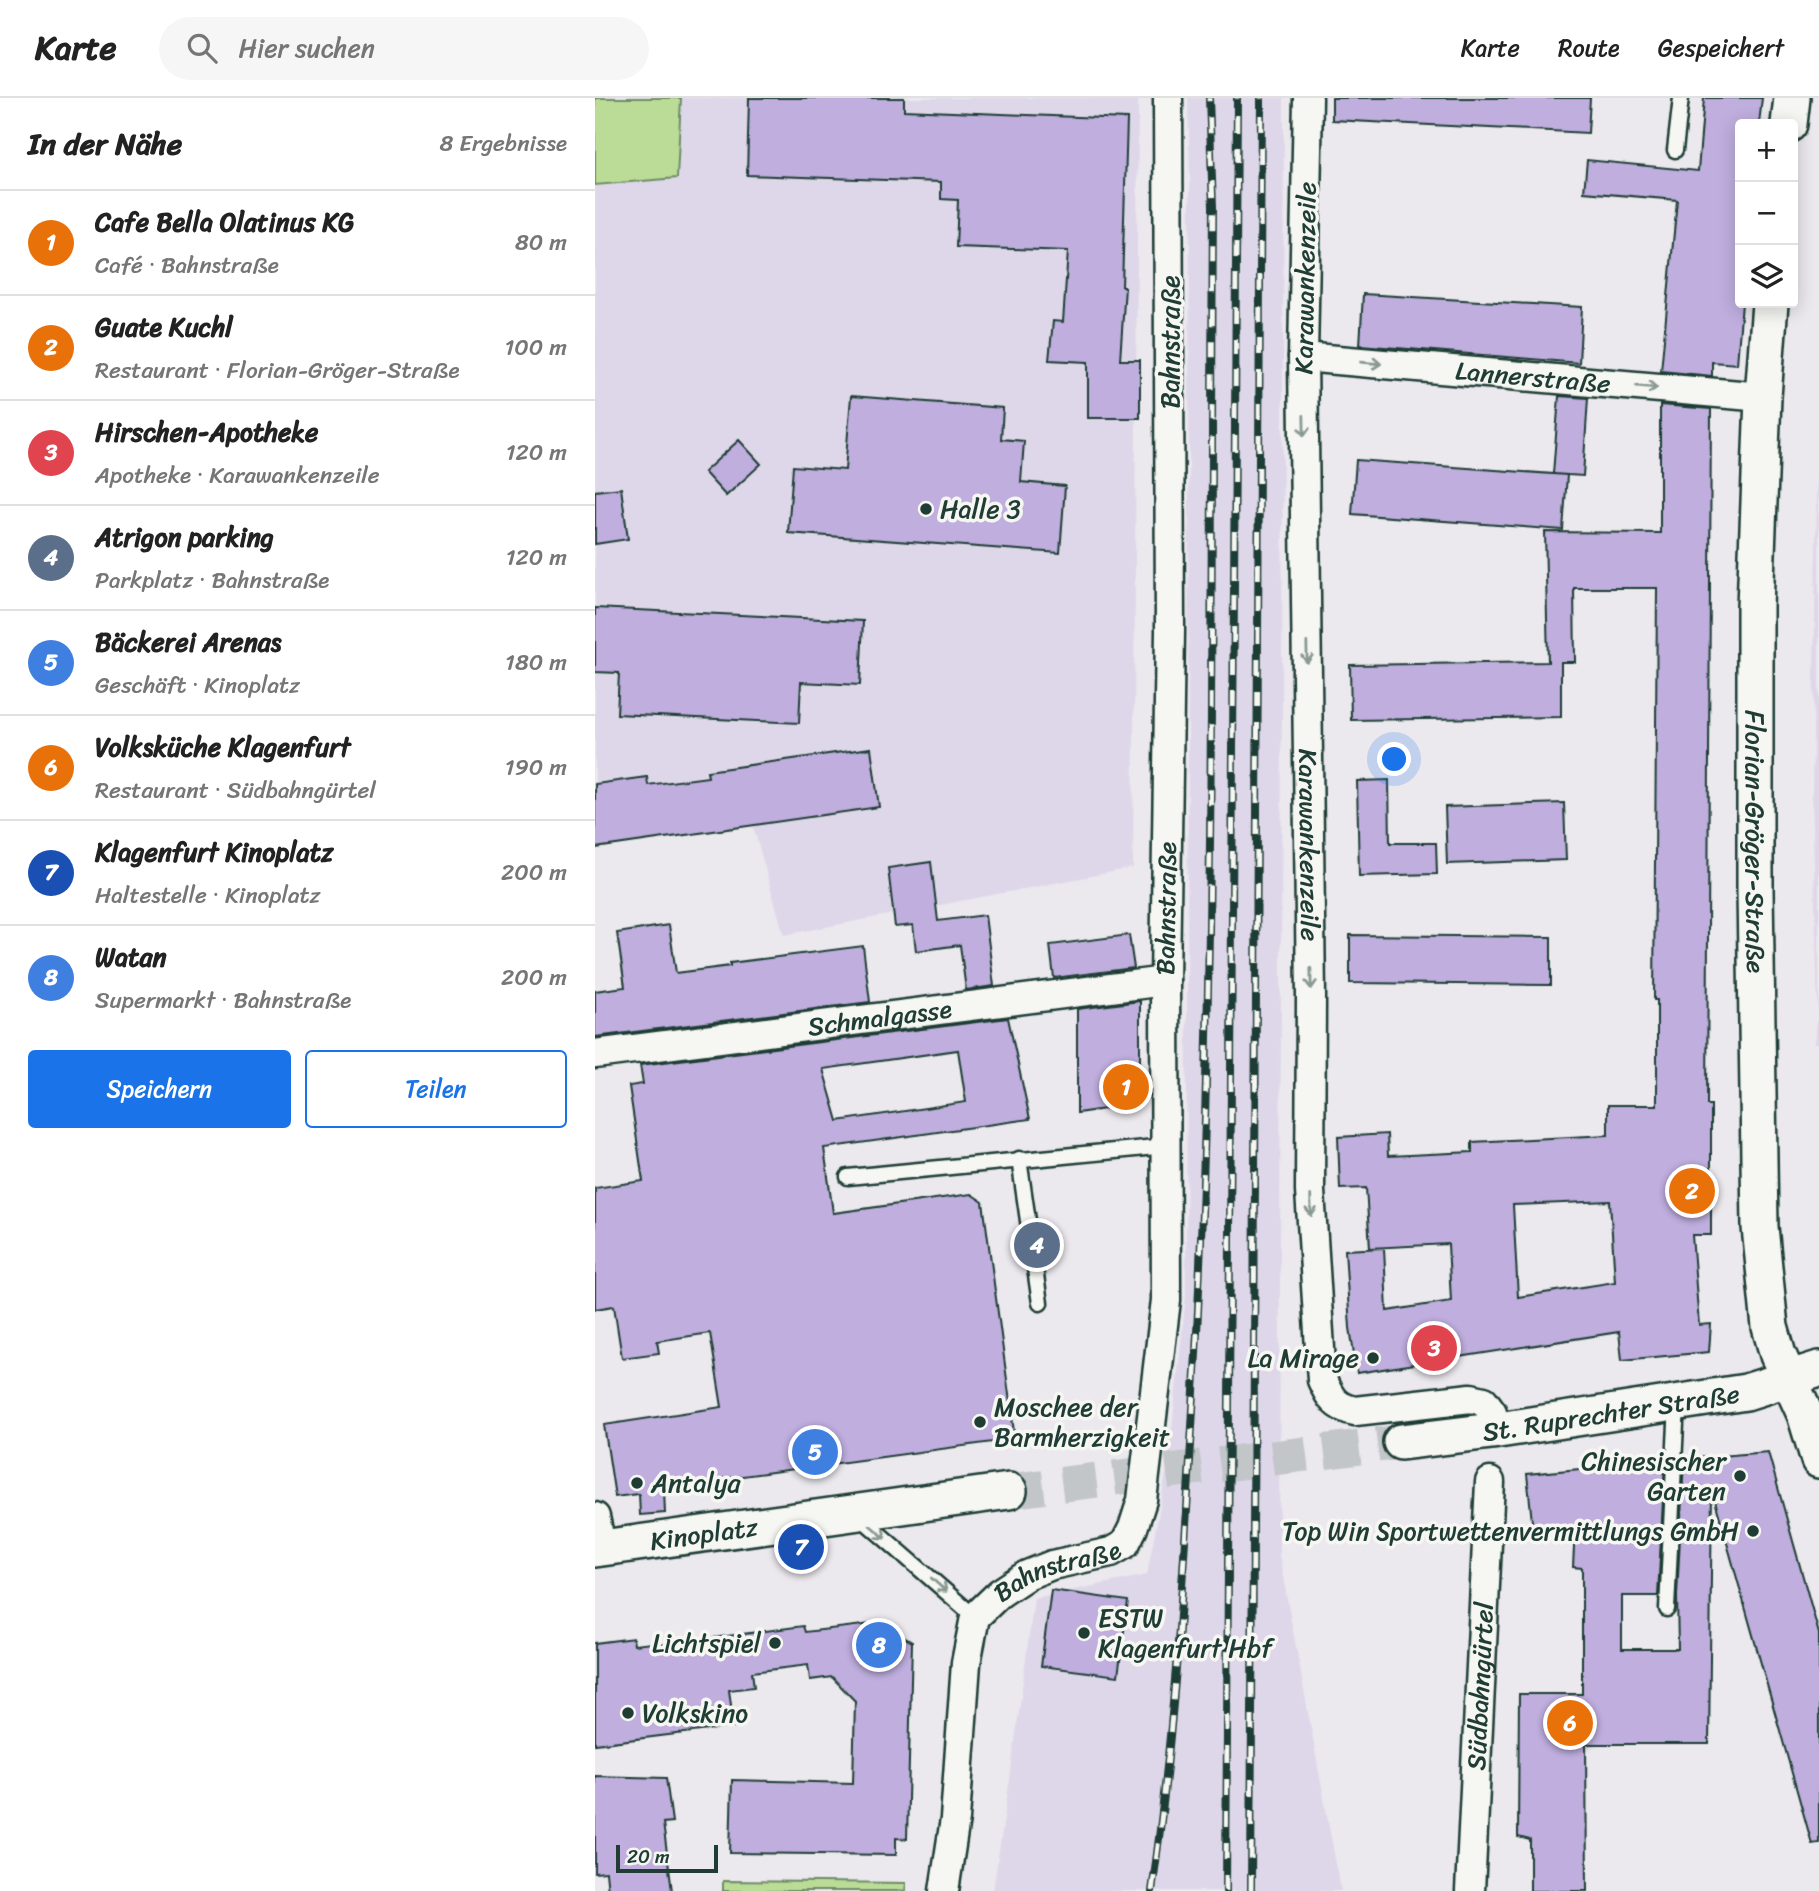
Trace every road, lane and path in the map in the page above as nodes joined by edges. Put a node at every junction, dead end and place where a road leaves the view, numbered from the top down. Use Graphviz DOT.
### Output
graph roads {
  1 [pos="1168,98"];
  2 [pos="1308,98"];
  3 [pos="1681,98"];
  4 [pos="1792,98"];
  5 [pos="1790,119"];
  6 [pos="1675,150"];
  7 [pos="1770,308"];
  8 [pos="1303,358"];
  9 [pos="1763,397"];
  10 [pos="1165,981"];
  11 [pos="595,1054"];
  12 [pos="1166,1146"];
  13 [pos="1019,1159"];
  14 [pos="848,1177"];
  15 [pos="1040,1303"];
  16 [pos="1804,1374"];
  17 [pos="1677,1403"];
  18 [pos="1492,1431"];
  19 [pos="1401,1442"];
  20 [pos="1819,1460"];
  21 [pos="1490,1482"];
  22 [pos="1009,1491"];
  23 [pos="854,1512"];
  24 [pos="597,1538"];
  25 [pos="1667,1609"];
  26 [pos="975,1617"];
  27 [pos="944,1891"];
  28 [pos="1470,1891"];
  1 -- 10 [label="street, Bahnstraße"];
  2 -- 8 [label="street, Karawankenzeile"];
  3 -- 6 [label="lane"];
  4 -- 5 [label="street"];
  7 -- 9 [label="street, Florian-Gröger-Straße"];
  8 -- 9 [label="street, Lannerstraße, one-way"];
  8 -- 18 [label="street, Karawankenzeile, one-way"];
  9 -- 16 [label="street, Florian-Gröger-Straße"];
  10 -- 11 [label="street, Schmalgasse"];
  10 -- 12 [label="street, Bahnstraße"];
  12 -- 13 [label="lane"];
  12 -- 26 [label="street, Bahnstraße"];
  13 -- 14 [label="lane"];
  13 -- 15 [label="lane"];
  16 -- 17 [label="street, St. Ruprechter Straße"];
  16 -- 20 [label="street, Florian-Gröger-Straße"];
  17 -- 18 [label="street, St. Ruprechter Straße"];
  17 -- 25 [label="lane"];
  18 -- 19 [label="street, St. Ruprechter Straße"];
  21 -- 28 [label="street, Südbahngürtel"];
  22 -- 23 [label="street"];
  23 -- 24 [label="street, Kinoplatz"];
  23 -- 26 [label="lane, Bahnstraße, one-way"];
  26 -- 27 [label="street, Bahnstraße"];
}
